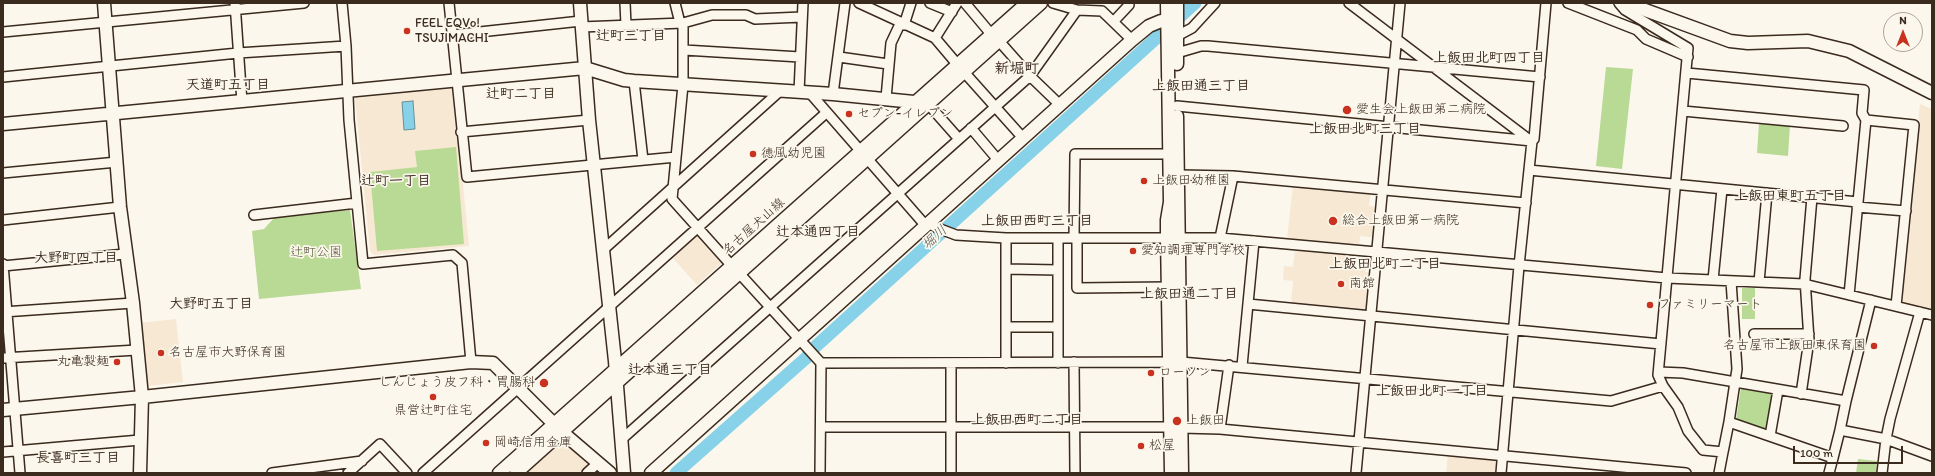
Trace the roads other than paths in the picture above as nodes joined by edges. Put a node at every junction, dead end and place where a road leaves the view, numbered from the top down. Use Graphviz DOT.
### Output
graph roads {
  1 [pos="104,3"];
  2 [pos="304,3"];
  3 [pos="342,3"];
  4 [pos="449,3"];
  5 [pos="580,3"];
  6 [pos="625,3"];
  7 [pos="675,3"];
  8 [pos="802,3"];
  9 [pos="845,3"];
  10 [pos="859,3"];
  11 [pos="911,3"];
  12 [pos="930,3"];
  13 [pos="957,3"];
  14 [pos="964,3"];
  15 [pos="1027,3"];
  16 [pos="1041,3"];
  17 [pos="1053,3"];
  18 [pos="1161,3"];
  19 [pos="1215,3"];
  20 [pos="1349,3"];
  21 [pos="1400,3"];
  22 [pos="1546,3"];
  23 [pos="1568,3"];
  24 [pos="1619,3"];
  25 [pos="1626,3"];
  26 [pos="1129,5"];
  27 [pos="1174,5"];
  28 [pos="235,6"];
  29 [pos="1077,10"];
  30 [pos="952,12"];
  31 [pos="802,17"];
  32 [pos="1114,21"];
  33 [pos="106,22"];
  34 [pos="682,23"];
  35 [pos="581,24"];
  36 [pos="902,24"];
  37 [pos="1161,24"];
  38 [pos="626,25"];
  39 [pos="3,32"];
  40 [pos="1177,34"];
  41 [pos="452,35"];
  42 [pos="995,37"];
  43 [pos="935,38"];
  44 [pos="1397,39"];
  45 [pos="1132,40"];
  46 [pos="346,46"];
  47 [pos="684,50"];
  48 [pos="238,53"];
  49 [pos="1177,53"];
  50 [pos="800,57"];
  51 [pos="839,57"];
  52 [pos="1688,57"];
  53 [pos="888,64"];
  54 [pos="1395,64"];
  55 [pos="108,65"];
  56 [pos="585,68"];
  57 [pos="960,68"];
  58 [pos="1437,68"];
  59 [pos="1687,73"];
  60 [pos="1030,76"];
  61 [pos="3,77"];
  62 [pos="1540,77"];
  63 [pos="456,80"];
  64 [pos="634,82"];
  65 [pos="683,84"];
  66 [pos="348,90"];
  67 [pos="780,91"];
  68 [pos="804,92"];
  69 [pos="1932,93"];
  70 [pos="833,94"];
  71 [pos="886,98"];
  72 [pos="242,102"];
  73 [pos="914,102"];
  74 [pos="928,105"];
  75 [pos="1060,105"];
  76 [pos="1177,106"];
  77 [pos="995,107"];
  78 [pos="1683,111"];
  79 [pos="826,113"];
  80 [pos="112,114"];
  81 [pos="589,120"];
  82 [pos="1866,120"];
  83 [pos="3,124"];
  84 [pos="1843,126"];
  85 [pos="1389,127"];
  86 [pos="971,128"];
  87 [pos="462,132"];
  88 [pos="1023,138"];
  89 [pos="959,139"];
  90 [pos="1532,141"];
  91 [pos="859,151"];
  92 [pos="1162,154"];
  93 [pos="676,157"];
  94 [pos="643,160"];
  95 [pos="868,160"];
  96 [pos="998,160"];
  97 [pos="117,162"];
  98 [pos="594,164"];
  99 [pos="1529,170"];
  100 [pos="3,174"];
  101 [pos="1179,175"];
  102 [pos="1233,176"];
  103 [pos="1676,184"];
  104 [pos="673,187"];
  105 [pos="1722,189"];
  106 [pos="1383,190"];
  107 [pos="1767,193"];
  108 [pos="898,194"];
  109 [pos="1812,197"];
  110 [pos="357,203"];
  111 [pos="1526,203"];
  112 [pos="1858,204"];
  113 [pos="120,207"];
  114 [pos="1906,211"];
  115 [pos="254,215"];
  116 [pos="3,220"];
  117 [pos="1167,220"];
  118 [pos="930,225"];
  119 [pos="698,228"];
  120 [pos="1173,237"];
  121 [pos="1006,238"];
  122 [pos="1058,238"];
  123 [pos="1076,238"];
  124 [pos="1220,238"];
  125 [pos="1254,241"];
  126 [pos="603,250"];
  127 [pos="1378,252"];
  128 [pos="125,254"];
  129 [pos="3,265"];
  130 [pos="1519,266"];
  131 [pos="736,269"];
  132 [pos="1006,269"];
  133 [pos="1058,270"];
  134 [pos="1667,278"];
  135 [pos="1713,280"];
  136 [pos="1731,281"];
  137 [pos="1759,282"];
  138 [pos="1804,284"];
  139 [pos="1168,287"];
  140 [pos="1850,295"];
  141 [pos="1871,300"];
  142 [pos="133,303"];
  143 [pos="1248,304"];
  144 [pos="1896,306"];
  145 [pos="609,307"];
  146 [pos="769,307"];
  147 [pos="5,312"];
  148 [pos="1920,312"];
  149 [pos="1932,315"];
  150 [pos="1372,316"];
  151 [pos="1006,327"];
  152 [pos="1058,327"];
  153 [pos="1515,329"];
  154 [pos="1754,334"];
  155 [pos="1809,334"];
  156 [pos="801,342"];
  157 [pos="1661,344"];
  158 [pos="137,350"];
  159 [pos="7,358"];
  160 [pos="817,359"];
  161 [pos="471,362"];
  162 [pos="1074,362"];
  163 [pos="1175,362"];
  164 [pos="951,363"];
  165 [pos="1006,363"];
  166 [pos="1058,363"];
  167 [pos="1229,365"];
  168 [pos="1242,366"];
  169 [pos="615,370"];
  170 [pos="1658,372"];
  171 [pos="1365,378"];
  172 [pos="1736,382"];
  173 [pos="616,384"];
  174 [pos="1663,386"];
  175 [pos="518,388"];
  176 [pos="1778,390"];
  177 [pos="1509,391"];
  178 [pos="1801,394"];
  179 [pos="142,397"];
  180 [pos="1846,401"];
  181 [pos="9,410"];
  182 [pos="1729,422"];
  183 [pos="821,427"];
  184 [pos="950,427"];
  185 [pos="1176,427"];
  186 [pos="558,428"];
  187 [pos="1074,428"];
  188 [pos="1220,429"];
  189 [pos="1840,430"];
  190 [pos="1770,436"];
  191 [pos="622,439"];
  192 [pos="1886,439"];
  193 [pos="140,440"];
  194 [pos="1359,442"];
  195 [pos="18,451"];
  196 [pos="3,452"];
  197 [pos="1723,452"];
  198 [pos="1502,455"];
  199 [pos="1932,456"];
  200 [pos="1833,458"];
  201 [pos="362,461"];
  202 [pos="598,463"];
  203 [pos="20,473"];
  204 [pos="140,473"];
  205 [pos="277,473"];
  206 [pos="348,473"];
  207 [pos="407,473"];
  208 [pos="422,473"];
  209 [pos="499,473"];
  210 [pos="516,473"];
  211 [pos="586,473"];
  212 [pos="610,473"];
  213 [pos="624,473"];
  214 [pos="650,473"];
  215 [pos="820,473"];
  216 [pos="950,473"];
  217 [pos="1075,473"];
  218 [pos="1171,473"];
  219 [pos="1182,473"];
  220 [pos="1356,473"];
  221 [pos="1500,473"];
  222 [pos="1686,473"];
  223 [pos="1719,473"];
  224 [pos="1830,473"];
  225 [pos="1882,473"];
  1 -- 33 [label="street"];
  2 -- 28 [label="street"];
  3 -- 46 [label="street"];
  4 -- 41 [label="street"];
  5 -- 35 [label="street"];
  6 -- 38 [label="street"];
  7 -- 34 [label="street"];
  8 -- 31 [label="street"];
  9 -- 51 [label="street"];
  10 -- 36 [label="street"];
  11 -- 36 [label="street"];
  12 -- 30 [label="street"];
  13 -- 30 [label="street"];
  14 -- 42 [label="street"];
  15 -- 42 [label="street, 名古屋犬山線"];
  16 -- 42 [label="street, 名古屋犬山線"];
  17 -- 29 [label="street"];
  18 -- 37 [label="street"];
  19 -- 40 [label="street"];
  20 -- 44 [label="street"];
  21 -- 44 [label="street"];
  22 -- 62 [label="street"];
  23 -- 52 [label="street"];
  24 -- 52 [label="street"];
  25 -- 69 [label="street"];
  26 -- 32 [label="street"];
  27 -- 40 [label="street"];
  27 -- 117 [label="street"];
  28 -- 33 [label="street"];
  28 -- 48 [label="street"];
  29 -- 32 [label="street"];
  29 -- 60 [label="street"];
  30 -- 43 [label="street"];
  31 -- 34 [label="street"];
  31 -- 50 [label="street"];
  32 -- 45 [label="street"];
  33 -- 39 [label="street"];
  33 -- 55 [label="street"];
  34 -- 38 [label="street"];
  34 -- 47 [label="street"];
  35 -- 38 [label="street"];
  35 -- 41 [label="street"];
  35 -- 56 [label="street"];
  36 -- 43 [label="street"];
  36 -- 53 [label="street"];
  37 -- 45 [label="street"];
  37 -- 92 [label="street"];
  40 -- 49 [label="street"];
  41 -- 63 [label="street"];
  42 -- 57 [label="street, 名古屋犬山線"];
  42 -- 60 [label="street"];
  43 -- 57 [label="street"];
  44 -- 54 [label="street"];
  44 -- 58 [label="street"];
  45 -- 75 [label="street"];
  46 -- 48 [label="street"];
  46 -- 66 [label="street"];
  47 -- 50 [label="street"];
  47 -- 65 [label="street"];
  48 -- 55 [label="street"];
  48 -- 72 [label="street"];
  49 -- 54 [label="street"];
  49 -- 76 [label="street"];
  50 -- 68 [label="street"];
  51 -- 53 [label="street"];
  51 -- 70 [label="street"];
  52 -- 59 [label="street"];
  53 -- 71 [label="street"];
  54 -- 58 [label="street"];
  54 -- 85 [label="street"];
  55 -- 61 [label="street"];
  55 -- 80 [label="street"];
  56 -- 63 [label="street"];
  56 -- 64 [label="street"];
  56 -- 81 [label="street"];
  57 -- 73 [label="street, 名古屋犬山線"];
  57 -- 74 [label="street, 名古屋犬山線"];
  57 -- 77 [label="street"];
  58 -- 62 [label="street"];
  58 -- 90 [label="street"];
  59 -- 78 [label="street"];
  59 -- 82 [label="street"];
  60 -- 75 [label="street"];
  60 -- 77 [label="street"];
  62 -- 90 [label="street"];
  63 -- 66 [label="street"];
  63 -- 87 [label="street"];
  64 -- 65 [label="street"];
  64 -- 94 [label="street"];
  65 -- 67 [label="street"];
  65 -- 93 [label="street"];
  66 -- 72 [label="street"];
  66 -- 110 [label="street"];
  67 -- 68 [label="street"];
  67 -- 104 [label="street"];
  68 -- 70 [label="street"];
  68 -- 79 [label="street"];
  70 -- 71 [label="street"];
  71 -- 73 [label="street"];
  72 -- 80 [label="street"];
  73 -- 91 [label="street, 名古屋犬山線"];
  74 -- 89 [label="street"];
  74 -- 95 [label="street, 名古屋犬山線"];
  75 -- 88 [label="street"];
  76 -- 85 [label="street"];
  76 -- 101 [label="street"];
  77 -- 86 [label="street"];
  77 -- 88 [label="street"];
  78 -- 84 [label="street"];
  78 -- 103 [label="street"];
  79 -- 91 [label="street"];
  79 -- 119 [label="street"];
  80 -- 83 [label="street"];
  80 -- 97 [label="street"];
  81 -- 87 [label="street"];
  81 -- 98 [label="street"];
  82 -- 112 [label="street"];
  82 -- 114 [label="street"];
  85 -- 90 [label="street"];
  85 -- 106 [label="street"];
  86 -- 89 [label="street"];
  86 -- 96 [label="street"];
  87 -- 98 [label="street"];
  88 -- 96 [label="street"];
  89 -- 108 [label="street"];
  90 -- 99 [label="street"];
  91 -- 95 [label="street"];
  91 -- 131 [label="street, 名古屋犬山線"];
  92 -- 117 [label="street"];
  92 -- 123 [label="street"];
  93 -- 94 [label="street"];
  93 -- 104 [label="street"];
  94 -- 98 [label="street"];
  95 -- 108 [label="street"];
  95 -- 131 [label="street, 名古屋犬山線"];
  96 -- 118 [label="street"];
  97 -- 100 [label="street"];
  97 -- 113 [label="street"];
  98 -- 126 [label="street"];
  99 -- 103 [label="street"];
  99 -- 111 [label="street"];
  101 -- 102 [label="street"];
  101 -- 120 [label="street"];
  102 -- 106 [label="street"];
  102 -- 124 [label="street"];
  103 -- 105 [label="street"];
  103 -- 134 [label="street"];
  104 -- 119 [label="street"];
  104 -- 126 [label="street"];
  105 -- 107 [label="street"];
  105 -- 135 [label="street"];
  106 -- 111 [label="street"];
  106 -- 127 [label="street"];
  107 -- 109 [label="street"];
  107 -- 137 [label="street"];
  108 -- 118 [label="street"];
  108 -- 146 [label="street"];
  109 -- 112 [label="street"];
  109 -- 138 [label="street"];
  110 -- 115 [label="street"];
  110 -- 161 [label="street"];
  111 -- 130 [label="street"];
  112 -- 114 [label="street"];
  112 -- 140 [label="street"];
  113 -- 116 [label="street"];
  113 -- 128 [label="street"];
  114 -- 144 [label="street"];
  117 -- 120 [label="street"];
  118 -- 121 [label="street"];
  118 -- 156 [label="street"];
  119 -- 131 [label="street"];
  119 -- 145 [label="street"];
  120 -- 123 [label="street"];
  120 -- 124 [label="street"];
  120 -- 139 [label="street"];
  120 -- 163 [label="street"];
  121 -- 122 [label="street"];
  121 -- 132 [label="street"];
  122 -- 123 [label="street"];
  122 -- 133 [label="street"];
  123 -- 139 [label="street"];
  124 -- 125 [label="street"];
  125 -- 127 [label="street"];
  125 -- 143 [label="street"];
  126 -- 145 [label="street"];
  127 -- 130 [label="street"];
  127 -- 150 [label="street"];
  128 -- 129 [label="street"];
  128 -- 142 [label="street"];
  129 -- 147 [label="street"];
  130 -- 134 [label="street"];
  130 -- 153 [label="street"];
  131 -- 146 [label="street"];
  131 -- 169 [label="street, 名古屋犬山線"];
  131 -- 173 [label="street, 名古屋犬山線"];
  132 -- 133 [label="street"];
  132 -- 151 [label="street"];
  133 -- 152 [label="street"];
  134 -- 135 [label="street"];
  134 -- 157 [label="street"];
  135 -- 136 [label="street"];
  136 -- 137 [label="street"];
  136 -- 172 [label="street"];
  137 -- 138 [label="street"];
  138 -- 140 [label="street"];
  138 -- 155 [label="street"];
  139 -- 163 [label="street"];
  140 -- 141 [label="street"];
  141 -- 144 [label="street"];
  141 -- 180 [label="street"];
  142 -- 147 [label="street"];
  142 -- 158 [label="street"];
  143 -- 150 [label="street"];
  143 -- 168 [label="street"];
  144 -- 148 [label="street"];
  145 -- 169 [label="street"];
  145 -- 175 [label="street"];
  146 -- 156 [label="street"];
  146 -- 191 [label="street"];
  147 -- 159 [label="street"];
  148 -- 149 [label="street"];
  148 -- 192 [label="street"];
  150 -- 153 [label="street"];
  150 -- 171 [label="street"];
  151 -- 152 [label="street"];
  151 -- 165 [label="street"];
  152 -- 166 [label="street"];
  153 -- 157 [label="street"];
  153 -- 177 [label="street"];
  154 -- 155 [label="street"];
  155 -- 178 [label="street"];
  156 -- 160 [label="street"];
  156 -- 214 [label="street"];
  157 -- 170 [label="street"];
  158 -- 159 [label="street"];
  158 -- 179 [label="street"];
  159 -- 181 [label="street"];
  160 -- 164 [label="street"];
  160 -- 183 [label="street"];
  161 -- 175 [label="street"];
  161 -- 179 [label="street"];
  162 -- 163 [label="street"];
  162 -- 166 [label="street"];
  162 -- 187 [label="street"];
  163 -- 167 [label="street"];
  163 -- 185 [label="street"];
  164 -- 165 [label="street"];
  164 -- 184 [label="street"];
  165 -- 166 [label="street"];
  167 -- 168 [label="street"];
  167 -- 188 [label="street"];
  168 -- 171 [label="street"];
  169 -- 173 [label="street"];
  169 -- 186 [label="street, 名古屋犬山線"];
  170 -- 172 [label="street"];
  170 -- 174 [label="street"];
  171 -- 177 [label="street"];
  171 -- 194 [label="street"];
  172 -- 176 [label="street"];
  172 -- 182 [label="street"];
  173 -- 186 [label="street, 名古屋犬山線"];
  173 -- 191 [label="street"];
  174 -- 177 [label="street"];
  174 -- 197 [label="street"];
  175 -- 186 [label="street"];
  175 -- 208 [label="street"];
  176 -- 178 [label="street"];
  176 -- 190 [label="street"];
  177 -- 198 [label="street"];
  178 -- 180 [label="street"];
  179 -- 181 [label="street"];
  179 -- 193 [label="street"];
  180 -- 189 [label="street"];
  181 -- 195 [label="street"];
  182 -- 190 [label="street"];
  182 -- 197 [label="street"];
  183 -- 184 [label="street"];
  183 -- 215 [label="street"];
  184 -- 187 [label="street"];
  184 -- 216 [label="street"];
  185 -- 187 [label="street"];
  185 -- 188 [label="street"];
  185 -- 218 [label="street"];
  185 -- 219 [label="street"];
  186 -- 202 [label="street"];
  186 -- 209 [label="street, 名古屋犬山線"];
  186 -- 210 [label="street, 名古屋犬山線"];
  187 -- 217 [label="street"];
  188 -- 194 [label="street"];
  189 -- 192 [label="street"];
  189 -- 200 [label="street"];
  190 -- 200 [label="street"];
  191 -- 213 [label="street"];
  192 -- 199 [label="street"];
  192 -- 225 [label="street"];
  193 -- 195 [label="street"];
  193 -- 204 [label="street"];
  194 -- 198 [label="street"];
  194 -- 220 [label="street"];
  195 -- 196 [label="street"];
  195 -- 203 [label="street"];
  197 -- 223 [label="street"];
  198 -- 221 [label="street"];
  198 -- 222 [label="street"];
  200 -- 224 [label="street"];
  201 -- 205 [label="street"];
  201 -- 206 [label="street"];
  201 -- 207 [label="street"];
  202 -- 211 [label="street"];
  202 -- 212 [label="street"];
}
